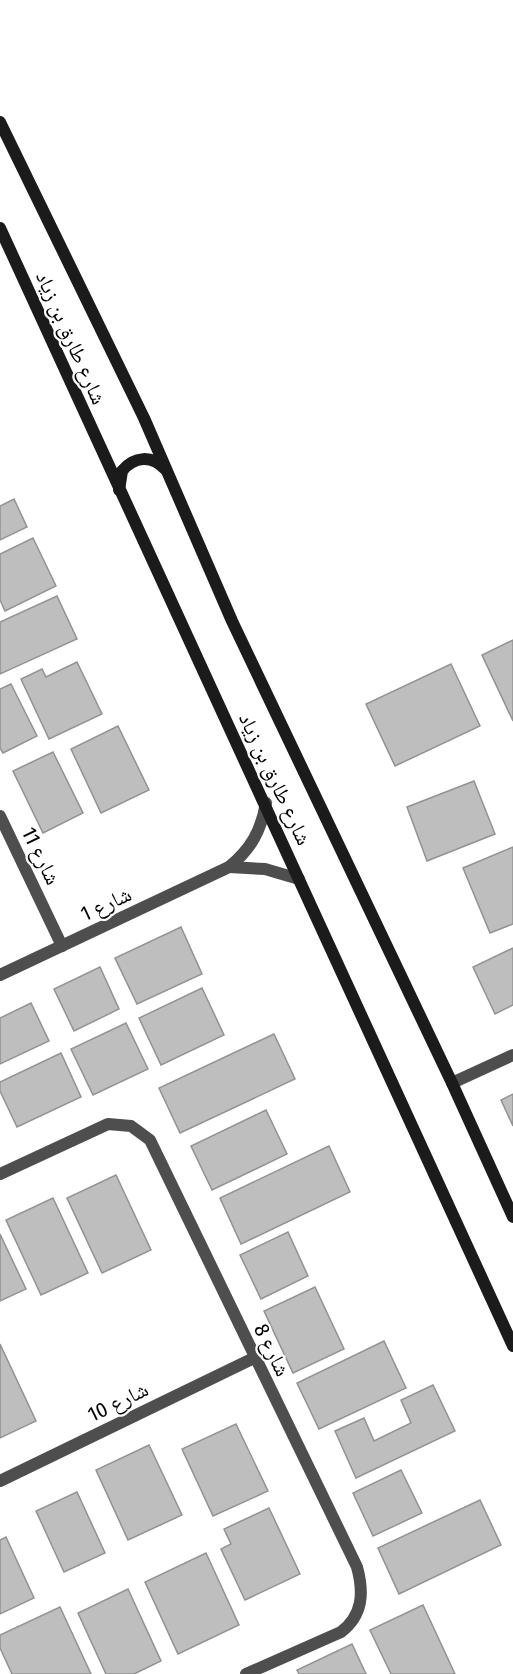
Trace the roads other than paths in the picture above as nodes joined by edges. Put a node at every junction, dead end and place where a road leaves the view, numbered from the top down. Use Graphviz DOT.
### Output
graph roads {
  1 [pos="0,122"];
  2 [pos="0,228"];
  3 [pos="166,470"];
  4 [pos="122,498"];
  5 [pos="266,803"];
  6 [pos="0,816"];
  7 [pos="229,867"];
  8 [pos="299,879"];
  9 [pos="62,946"];
  10 [pos="0,975"];
  11 [pos="513,1055"];
  12 [pos="452,1083"];
  13 [pos="0,1174"];
  14 [pos="513,1217"];
  15 [pos="513,1346"];
  16 [pos="254,1358"];
  17 [pos="0,1481"];
  18 [pos="246,1674"];
  1 -- 3 [label="main road, شارع طارق بن زياد"];
  2 -- 4 [label="main road, شارع طارق بن زياد"];
  3 -- 4 [label="main road"];
  3 -- 12 [label="main road, شارع طارق بن زياد"];
  4 -- 5 [label="main road, شارع طارق بن زياد"];
  5 -- 7 [label="street, شارع 1"];
  5 -- 8 [label="main road, شارع طارق بن زياد"];
  6 -- 9 [label="street, شارع 11"];
  7 -- 8 [label="street, شارع 1"];
  7 -- 9 [label="street, شارع 1"];
  8 -- 15 [label="main road, شارع طارق بن زياد"];
  9 -- 10 [label="street, شارع 1"];
  11 -- 12 [label="street"];
  12 -- 14 [label="main road, شارع طارق بن زياد"];
  13 -- 16 [label="street, شارع 8"];
  16 -- 17 [label="street, شارع 10"];
  16 -- 18 [label="street, شارع 8"];
}
